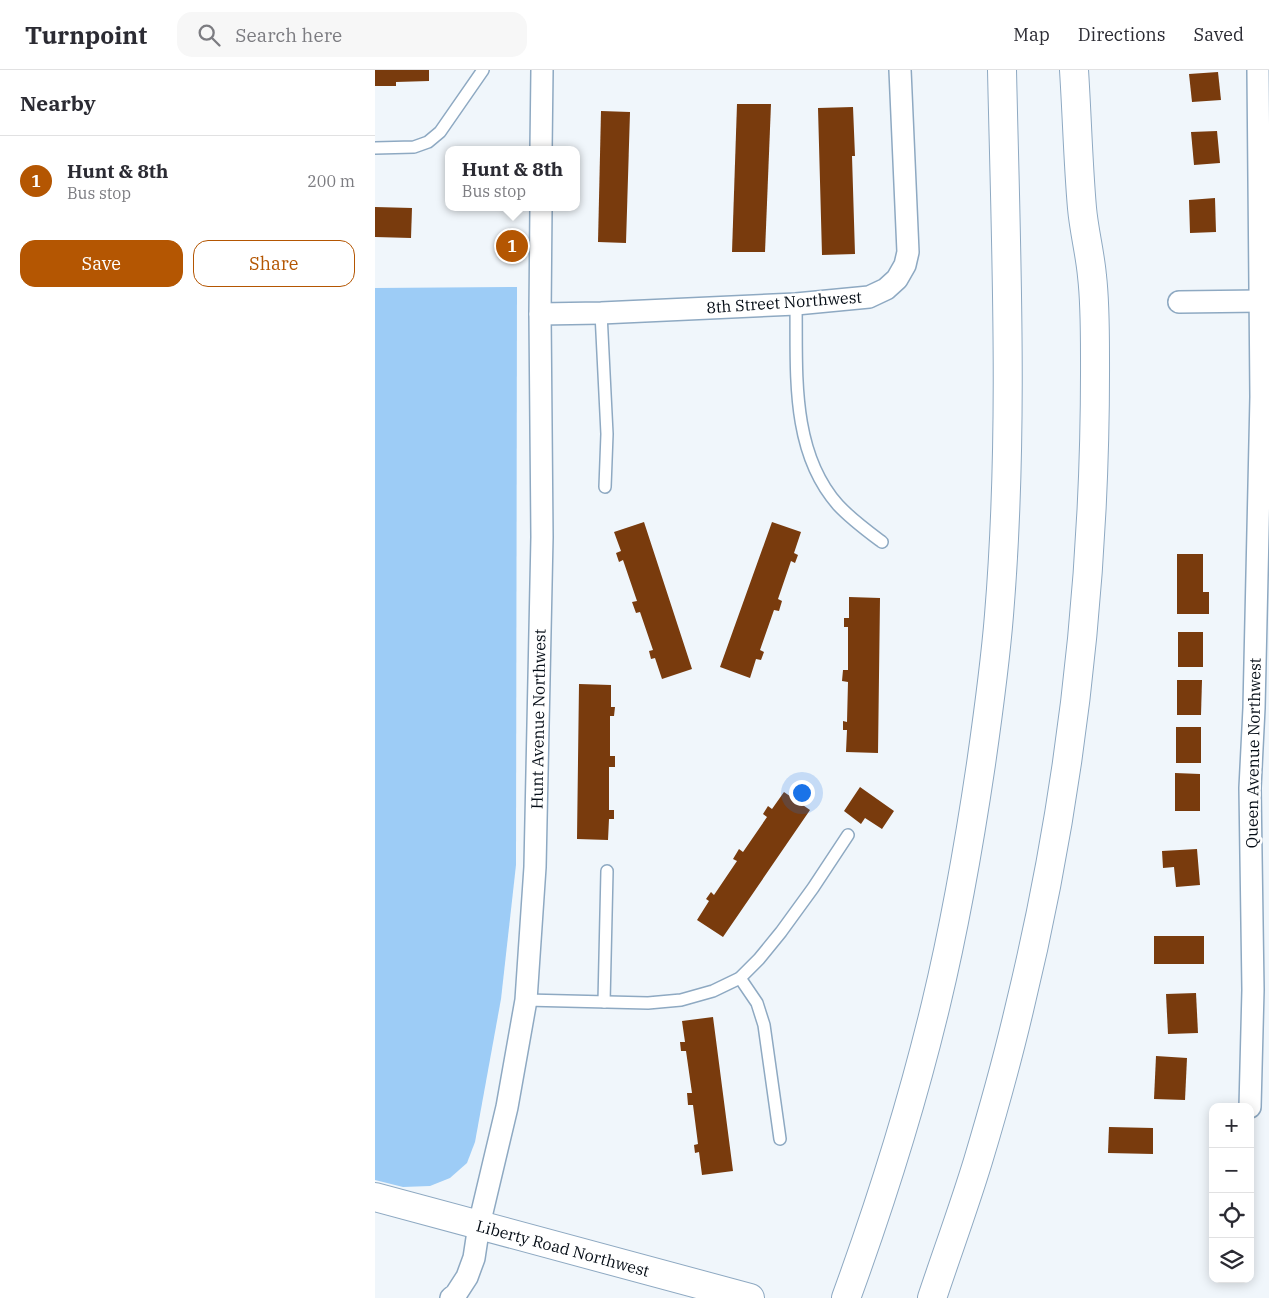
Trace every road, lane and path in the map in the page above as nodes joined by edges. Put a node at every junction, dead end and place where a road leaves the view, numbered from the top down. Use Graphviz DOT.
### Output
graph roads {
  1 [pos="483,70"];
  2 [pos="542,70"];
  3 [pos="900,70"];
  4 [pos="1002,70"];
  5 [pos="1074,70"];
  6 [pos="1258,70"];
  7 [pos="541,146"];
  8 [pos="375,148"];
  9 [pos="541,211"];
  10 [pos="1261,300"];
  11 [pos="1179,302"];
  12 [pos="796,304"];
  13 [pos="601,313"];
  14 [pos="540,314"];
  15 [pos="605,488"];
  16 [pos="882,542"];
  17 [pos="848,836"];
  18 [pos="607,871"];
  19 [pos="740,978"];
  20 [pos="526,1000"];
  21 [pos="604,1002"];
  22 [pos="1250,1103"];
  23 [pos="780,1140"];
  24 [pos="375,1197"];
  25 [pos="479,1226"];
  26 [pos="451,1298"];
  27 [pos="750,1298"];
  28 [pos="846,1298"];
  29 [pos="931,1298"];
  1 -- 8 [label="lane"];
  2 -- 7 [label="street"];
  3 -- 12 [label="street, 8th Street Northwest"];
  4 -- 28 [label="main road"];
  5 -- 29 [label="main road"];
  6 -- 10 [label="street, Queen Avenue Northwest"];
  9 -- 14 [label="street, Hunt Avenue Northwest"];
  10 -- 11 [label="street"];
  10 -- 22 [label="street, Queen Avenue Northwest"];
  12 -- 13 [label="street, 8th Street Northwest"];
  12 -- 16 [label="lane"];
  13 -- 14 [label="street, 8th Street Northwest"];
  13 -- 15 [label="lane"];
  14 -- 20 [label="street, Hunt Avenue Northwest"];
  17 -- 19 [label="lane"];
  18 -- 21 [label="lane"];
  19 -- 21 [label="lane"];
  19 -- 23 [label="lane"];
  20 -- 21 [label="lane"];
  20 -- 25 [label="street, Hunt Avenue Northwest"];
  24 -- 25 [label="main road, Liberty Road Northwest"];
  25 -- 26 [label="street, Hunt Avenue Northwest"];
  25 -- 27 [label="main road, Liberty Road Northwest"];
}
